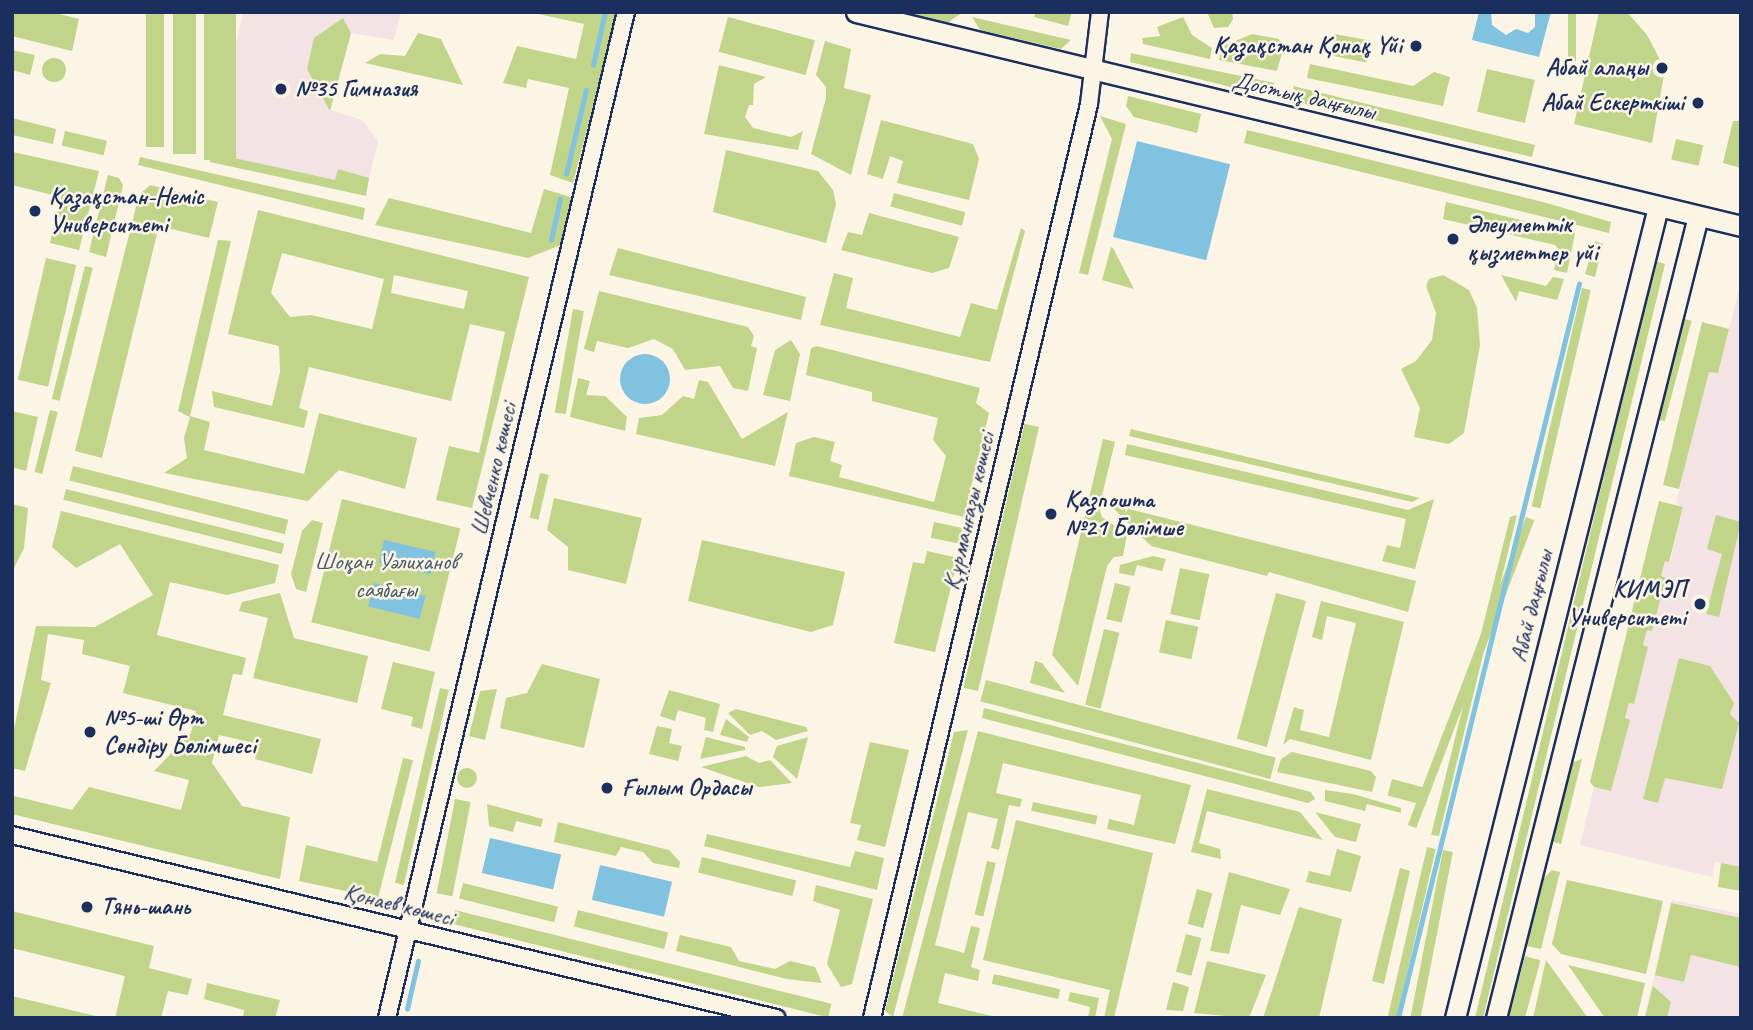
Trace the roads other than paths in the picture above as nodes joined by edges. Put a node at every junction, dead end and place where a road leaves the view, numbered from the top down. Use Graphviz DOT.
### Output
graph roads {
  1 [pos="626,12"];
  2 [pos="856,12"];
  3 [pos="1100,12"];
  4 [pos="1094,71"];
  5 [pos="1658,207"];
  6 [pos="1698,216"];
  7 [pos="1741,226"];
  8 [pos="12,835"];
  9 [pos="407,931"];
  10 [pos="387,1018"];
  11 [pos="776,1018"];
  12 [pos="872,1018"];
  13 [pos="1455,1018"];
  14 [pos="1496,1018"];
  1 -- 9 [label="street, Шевченко көшесі"];
  2 -- 4 [label="main road, Достық даңғылы"];
  3 -- 4 [label="street, Құрманғазы көшесі"];
  4 -- 5 [label="main road, Достық даңғылы"];
  4 -- 12 [label="street, Құрманғазы көшесі"];
  5 -- 6 [label="main road, Достық даңғылы"];
  5 -- 13 [label="main road, Абай даңғылы"];
  6 -- 7 [label="main road, Достық даңғылы"];
  6 -- 14 [label="main road"];
  8 -- 9 [label="street, Қонаев көшесі"];
  9 -- 10 [label="street, Шевченко көшесі"];
  9 -- 11 [label="street, Қонаев көшесі"];
}
